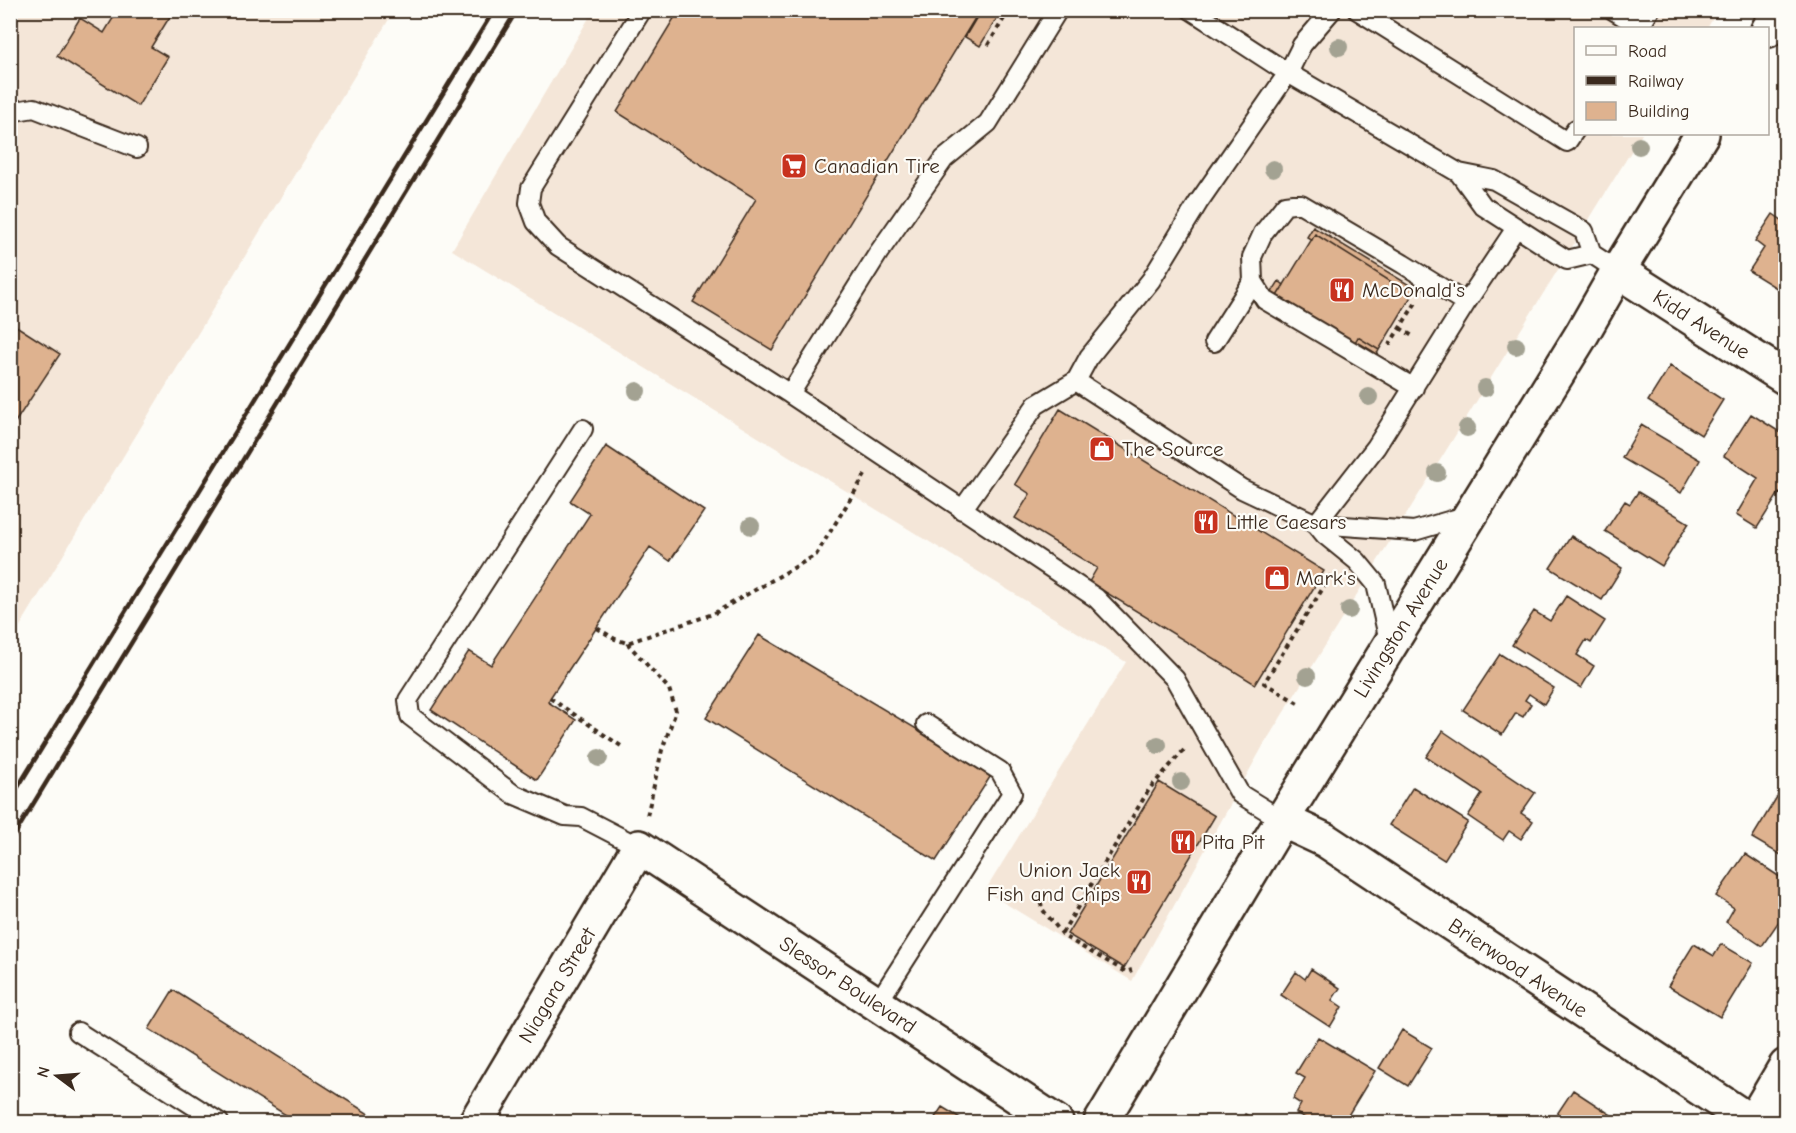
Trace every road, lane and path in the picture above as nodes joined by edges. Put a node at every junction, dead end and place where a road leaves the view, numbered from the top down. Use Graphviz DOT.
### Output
graph roads {
  1 [pos="642,10"];
  2 [pos="1009,10"];
  3 [pos="1058,10"];
  4 [pos="1191,10"];
  5 [pos="1332,10"];
  6 [pos="1357,10"];
  7 [pos="1613,10"];
  8 [pos="1650,10"];
  9 [pos="1638,27"];
  10 [pos="1640,27"];
  11 [pos="988,45"];
  12 [pos="1288,73"];
  13 [pos="10,112"];
  14 [pos="1574,131"];
  15 [pos="1701,135"];
  16 [pos="137,148"];
  17 [pos="1459,173"];
  18 [pos="1516,228"];
  19 [pos="1605,262"];
  20 [pos="1253,281"];
  21 [pos="1420,296"];
  22 [pos="1466,303"];
  23 [pos="1400,328"];
  24 [pos="1421,341"];
  25 [pos="1214,342"];
  26 [pos="1388,346"];
  27 [pos="1785,378"];
  28 [pos="1076,381"];
  29 [pos="1414,388"];
  30 [pos="790,394"];
  31 [pos="583,429"];
  32 [pos="878,454"];
  33 [pos="962,510"];
  34 [pos="1469,515"];
  35 [pos="1316,524"];
  36 [pos="1333,571"];
  37 [pos="597,628"];
  38 [pos="627,643"];
  39 [pos="1390,645"];
  40 [pos="550,698"];
  41 [pos="1298,703"];
  42 [pos="926,724"];
  43 [pos="621,746"];
  44 [pos="1189,759"];
  45 [pos="1282,820"];
  46 [pos="639,847"];
  47 [pos="1039,893"];
  48 [pos="1062,933"];
  49 [pos="1132,970"];
  50 [pos="877,1004"];
  51 [pos="78,1032"];
  52 [pos="1785,1066"];
  53 [pos="219,1122"];
  54 [pos="476,1122"];
  55 [pos="1056,1122"];
  56 [pos="1101,1122"];
  57 [pos="1752,1122"];
  1 -- 30 [label="lane"];
  2 -- 11 [label="path"];
  3 -- 30 [label="lane"];
  4 -- 12 [label="lane"];
  5 -- 12 [label="lane"];
  6 -- 14 [label="lane"];
  7 -- 9 [label="lane"];
  8 -- 10 [label="lane"];
  12 -- 17 [label="lane"];
  12 -- 28 [label="lane"];
  13 -- 16 [label="lane"];
  15 -- 19 [label="street, Livingston Avenue"];
  17 -- 18 [label="lane"];
  17 -- 19 [label="lane"];
  18 -- 19 [label="lane"];
  18 -- 22 [label="lane"];
  19 -- 27 [label="street, Kidd Avenue"];
  19 -- 34 [label="street, Livingston Avenue"];
  20 -- 22 [label="lane"];
  20 -- 25 [label="lane"];
  20 -- 29 [label="lane"];
  21 -- 23 [label="path"];
  22 -- 29 [label="lane"];
  23 -- 24 [label="path"];
  23 -- 26 [label="path"];
  28 -- 33 [label="lane"];
  28 -- 35 [label="lane"];
  29 -- 35 [label="lane"];
  30 -- 32 [label="lane"];
  31 -- 46 [label="lane"];
  32 -- 33 [label="lane"];
  32 -- 38 [label="path"];
  33 -- 45 [label="lane"];
  34 -- 35 [label="lane"];
  34 -- 39 [label="street, Livingston Avenue"];
  35 -- 39 [label="lane"];
  36 -- 41 [label="path"];
  37 -- 38 [label="path"];
  38 -- 46 [label="path"];
  39 -- 45 [label="street, Livingston Avenue"];
  40 -- 43 [label="path"];
  42 -- 50 [label="lane"];
  44 -- 48 [label="path"];
  45 -- 56 [label="street, Livingston Avenue"];
  45 -- 57 [label="street, Brierwood Avenue"];
  46 -- 50 [label="street, Slessor Boulevard"];
  46 -- 54 [label="street, Niagara Street"];
  47 -- 48 [label="path"];
  48 -- 49 [label="path"];
  50 -- 55 [label="street, Slessor Boulevard"];
  51 -- 53 [label="lane"];
  52 -- 57 [label="street"];
}
